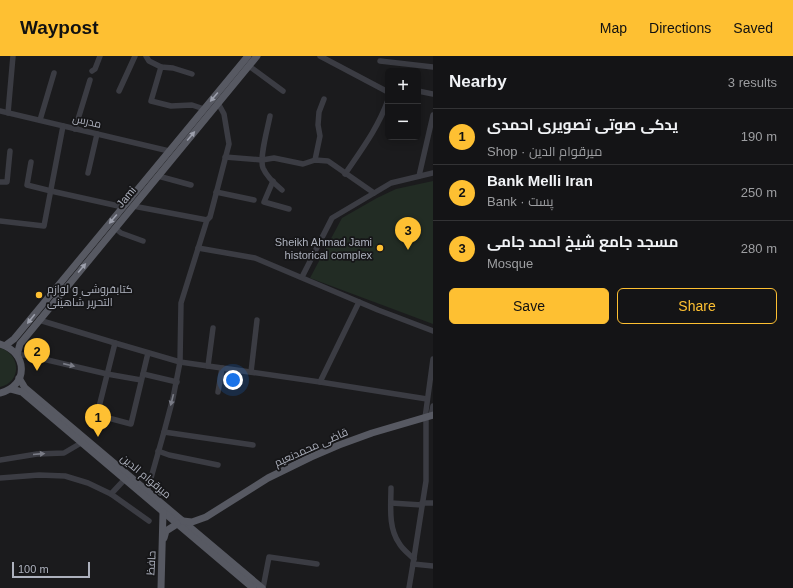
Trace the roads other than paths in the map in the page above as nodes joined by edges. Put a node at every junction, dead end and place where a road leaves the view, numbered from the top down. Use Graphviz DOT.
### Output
graph roads {
  1 [pos="13,56"];
  2 [pos="100,56"];
  3 [pos="135,56"];
  4 [pos="146,56"];
  5 [pos="248,56"];
  6 [pos="257,56"];
  7 [pos="320,56"];
  8 [pos="380,61"];
  9 [pos="249,66"];
  10 [pos="161,67"];
  11 [pos="433,67"];
  12 [pos="92,71"];
  13 [pos="54,73"];
  14 [pos="192,74"];
  15 [pos="238,74"];
  16 [pos="90,80"];
  17 [pos="229,85"];
  18 [pos="385,90"];
  19 [pos="119,91"];
  20 [pos="283,92"];
  21 [pos="421,92"];
  22 [pos="433,94"];
  23 [pos="324,99"];
  24 [pos="218,103"];
  25 [pos="386,104"];
  26 [pos="204,109"];
  27 [pos="0,111"];
  28 [pos="8,113"];
  29 [pos="433,114"];
  30 [pos="270,116"];
  31 [pos="40,120"];
  32 [pos="63,126"];
  33 [pos="75,129"];
  34 [pos="97,134"];
  35 [pos="10,151"];
  36 [pos="173,153"];
  37 [pos="225,157"];
  38 [pos="262,160"];
  39 [pos="315,160"];
  40 [pos="31,162"];
  41 [pos="88,173"];
  42 [pos="433,173"];
  43 [pos="345,174"];
  44 [pos="158,176"];
  45 [pos="420,176"];
  46 [pos="273,180"];
  47 [pos="0,182"];
  48 [pos="191,185"];
  49 [pos="282,190"];
  50 [pos="51,191"];
  51 [pos="216,192"];
  52 [pos="374,193"];
  53 [pos="254,200"];
  54 [pos="133,206"];
  55 [pos="123,207"];
  56 [pos="289,209"];
  57 [pos="207,220"];
  58 [pos="0,221"];
  59 [pos="115,228"];
  60 [pos="143,241"];
  61 [pos="198,248"];
  62 [pos="302,277"];
  63 [pos="360,302"];
  64 [pos="39,320"];
  65 [pos="257,320"];
  66 [pos="213,328"];
  67 [pos="433,331"];
  68 [pos="115,343"];
  69 [pos="3,344"];
  70 [pos="148,353"];
  71 [pos="17,355"];
  72 [pos="433,359"];
  73 [pos="180,362"];
  74 [pos="208,366"];
  75 [pos="222,368"];
  76 [pos="251,372"];
  77 [pos="107,374"];
  78 [pos="142,377"];
  79 [pos="19,378"];
  80 [pos="177,382"];
  81 [pos="320,382"];
  82 [pos="11,388"];
  83 [pos="218,392"];
  84 [pos="0,393"];
  85 [pos="427,399"];
  86 [pos="433,406"];
  87 [pos="429,416"];
  88 [pos="164,432"];
  89 [pos="81,443"];
  90 [pos="253,445"];
  91 [pos="158,451"];
  92 [pos="105,459"];
  93 [pos="0,460"];
  94 [pos="218,465"];
  95 [pos="116,468"];
  96 [pos="0,478"];
  97 [pos="125,480"];
  98 [pos="391,488"];
  99 [pos="147,492"];
  100 [pos="111,494"];
  101 [pos="391,503"];
  102 [pos="422,504"];
  103 [pos="433,504"];
  104 [pos="163,512"];
  105 [pos="206,517"];
  106 [pos="149,521"];
  107 [pos="180,523"];
  108 [pos="202,538"];
  109 [pos="163,540"];
  110 [pos="414,562"];
  111 [pos="317,564"];
  112 [pos="433,566"];
  113 [pos="160,588"];
  114 [pos="253,588"];
  115 [pos="262,588"];
  116 [pos="409,588"];
  1 -- 28 [label="street"];
  2 -- 12 [label="street"];
  3 -- 19 [label="street"];
  4 -- 10 [label="street"];
  5 -- 15 [label="main road, Jami"];
  6 -- 9 [label="main road, Jami"];
  7 -- 18 [label="street"];
  8 -- 11 [label="street"];
  9 -- 15 [label="main road, Jami"];
  9 -- 20 [label="street"];
  10 -- 14 [label="street"];
  10 -- 26 [label="street"];
  13 -- 31 [label="street"];
  15 -- 17 [label="main road, Jami"];
  16 -- 33 [label="street"];
  17 -- 24 [label="main road, Jami"];
  17 -- 26 [label="main road, Jami, one-way"];
  21 -- 22 [label="street"];
  23 -- 39 [label="street"];
  36 -- 24 [label="main road, Jami, one-way"];
  24 -- 37 [label="street"];
  25 -- 43 [label="street"];
  26 -- 36 [label="main road, Jami"];
  27 -- 28 [label="street, مدرس"];
  28 -- 31 [label="street, مدرس"];
  29 -- 45 [label="street"];
  30 -- 38 [label="street"];
  31 -- 32 [label="street, مدرس"];
  32 -- 33 [label="street, مدرس"];
  32 -- 50 [label="street"];
  33 -- 34 [label="street, مدرس"];
  34 -- 36 [label="street, مدرس"];
  34 -- 41 [label="street"];
  35 -- 47 [label="street"];
  36 -- 44 [label="main road, Jami"];
  36 -- 55 [label="main road, Jami"];
  37 -- 38 [label="street"];
  37 -- 51 [label="street"];
  38 -- 39 [label="street"];
  38 -- 46 [label="street"];
  39 -- 43 [label="street"];
  40 -- 50 [label="street"];
  42 -- 45 [label="street"];
  43 -- 52 [label="street"];
  44 -- 48 [label="street"];
  44 -- 54 [label="main road, Jami"];
  45 -- 52 [label="street"];
  46 -- 49 [label="street"];
  46 -- 56 [label="street"];
  50 -- 55 [label="street"];
  50 -- 58 [label="street"];
  51 -- 53 [label="street"];
  51 -- 57 [label="street"];
  52 -- 62 [label="street"];
  54 -- 57 [label="street"];
  54 -- 59 [label="main road, Jami"];
  55 -- 69 [label="main road, Jami, one-way"];
  57 -- 61 [label="street"];
  59 -- 60 [label="street"];
  64 -- 59 [label="main road, Jami, one-way"];
  61 -- 62 [label="street"];
  61 -- 73 [label="street"];
  62 -- 63 [label="street"];
  63 -- 67 [label="street"];
  63 -- 81 [label="street"];
  64 -- 68 [label="street"];
  64 -- 71 [label="main road, Jami"];
  65 -- 76 [label="street"];
  66 -- 74 [label="street"];
  68 -- 70 [label="street"];
  68 -- 77 [label="street"];
  69 -- 71 [label="main road"];
  70 -- 73 [label="street"];
  70 -- 78 [label="street"];
  71 -- 77 [label="street, one-way"];
  71 -- 79 [label="main road"];
  72 -- 85 [label="street"];
  73 -- 74 [label="street"];
  73 -- 80 [label="street"];
  74 -- 75 [label="street"];
  75 -- 76 [label="street"];
  75 -- 83 [label="street"];
  76 -- 81 [label="street"];
  77 -- 78 [label="street"];
  77 -- 78 [label="street"];
  78 -- 80 [label="street"];
  79 -- 82 [label="main road"];
  79 -- 92 [label="main road, میرقوام الدین"];
  80 -- 88 [label="street, one-way"];
  81 -- 85 [label="street"];
  82 -- 84 [label="main road"];
  82 -- 89 [label="main road, میرقوام الدین"];
  85 -- 87 [label="street"];
  86 -- 87 [label="street"];
  87 -- 102 [label="street"];
  87 -- 105 [label="main road, قاضی محمدنعیم"];
  88 -- 90 [label="street"];
  88 -- 91 [label="street"];
  89 -- 92 [label="main road, میرقوام الدین"];
  93 -- 89 [label="street, one-way"];
  91 -- 94 [label="street"];
  91 -- 99 [label="street"];
  92 -- 95 [label="main road, میرقوام الدین"];
  95 -- 97 [label="main road, میرقوام الدین"];
  95 -- 99 [label="main road, میرقوام الدین"];
  96 -- 100 [label="street"];
  97 -- 100 [label="street"];
  97 -- 104 [label="main road, میرقوام الدین"];
  98 -- 101 [label="street"];
  99 -- 107 [label="main road, میرقوام الدین"];
  100 -- 106 [label="street"];
  101 -- 102 [label="street"];
  101 -- 110 [label="street"];
  102 -- 103 [label="street"];
  102 -- 110 [label="street"];
  104 -- 107 [label="main road, میرقوام الدین"];
  104 -- 109 [label="main road, حافظ"];
  105 -- 107 [label="main road, قاضی محمدنعیم"];
  105 -- 108 [label="main road"];
  107 -- 108 [label="main road, میرقوام الدین"];
  107 -- 109 [label="main road"];
  107 -- 114 [label="main road, میرقوام الدین"];
  108 -- 115 [label="main road, میرقوام الدین"];
  109 -- 113 [label="main road, حافظ"];
  110 -- 112 [label="street"];
  110 -- 116 [label="street"];
  111 -- 115 [label="street"];
}
